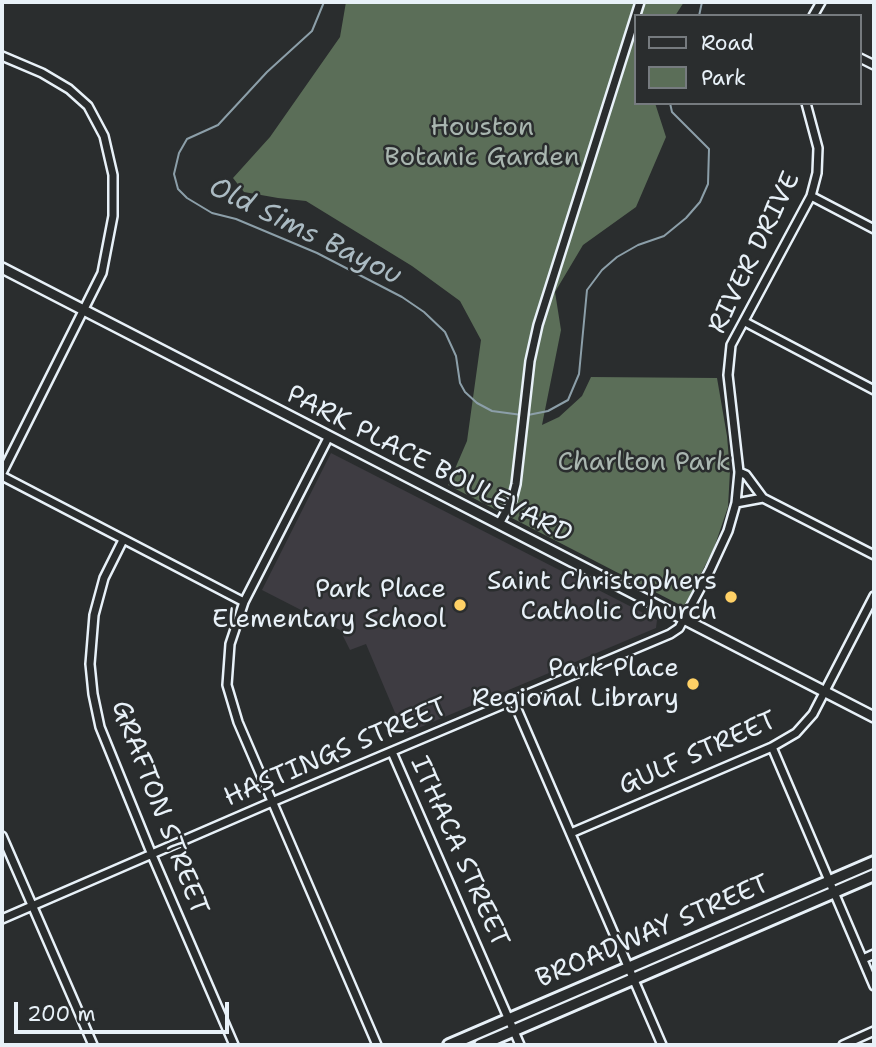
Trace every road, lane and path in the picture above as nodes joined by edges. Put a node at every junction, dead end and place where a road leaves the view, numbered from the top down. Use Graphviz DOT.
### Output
graph roads {
  1 [pos="634,21"];
  2 [pos="2,56"];
  3 [pos="807,105"];
  4 [pos="811,196"];
  5 [pos="874,229"];
  6 [pos="2,268"];
  7 [pos="84,311"];
  8 [pos="745,322"];
  9 [pos="874,390"];
  10 [pos="329,436"];
  11 [pos="739,472"];
  12 [pos="2,475"];
  13 [pos="763,498"];
  14 [pos="736,503"];
  15 [pos="499,524"];
  16 [pos="123,540"];
  17 [pos="874,555"];
  18 [pos="874,596"];
  19 [pos="244,602"];
  20 [pos="683,620"];
  21 [pos="826,692"];
  22 [pos="513,700"];
  23 [pos="874,718"];
  24 [pos="772,747"];
  25 [pos="392,752"];
  26 [pos="272,802"];
  27 [pos="571,833"];
  28 [pos="2,836"];
  29 [pos="152,855"];
  30 [pos="874,862"];
  31 [pos="874,875"];
  32 [pos="832,887"];
  33 [pos="32,906"];
  34 [pos="2,919"];
  35 [pos="757,919"];
  36 [pos="874,954"];
  37 [pos="863,959"];
  38 [pos="628,967"];
  39 [pos="633,979"];
  40 [pos="874,986"];
  41 [pos="509,1019"];
  42 [pos="514,1031"];
  43 [pos="874,1031"];
  44 [pos="864,1037"];
  45 [pos="874,1037"];
  46 [pos="93,1045"];
  47 [pos="234,1045"];
  48 [pos="377,1045"];
  49 [pos="449,1045"];
  50 [pos="480,1045"];
  51 [pos="520,1045"];
  52 [pos="662,1045"];
  53 [pos="843,1045"];
  1 -- 15 [label="street"];
  2 -- 7 [label="street"];
  3 -- 4 [label="street, RIVER DRIVE"];
  4 -- 5 [label="street"];
  4 -- 8 [label="street, RIVER DRIVE"];
  6 -- 7 [label="street, PARK PLACE BOULEVARD"];
  7 -- 10 [label="street, PARK PLACE BOULEVARD"];
  7 -- 12 [label="street"];
  8 -- 9 [label="street"];
  8 -- 11 [label="street, RIVER DRIVE"];
  10 -- 15 [label="street, PARK PLACE BOULEVARD"];
  10 -- 19 [label="street"];
  11 -- 13 [label="street"];
  11 -- 14 [label="street, RIVER DRIVE"];
  12 -- 16 [label="street"];
  13 -- 14 [label="street"];
  13 -- 17 [label="street"];
  14 -- 20 [label="street, RIVER DRIVE"];
  15 -- 20 [label="street, PARK PLACE BOULEVARD"];
  16 -- 19 [label="street"];
  16 -- 29 [label="street, GRAFTON STREET"];
  18 -- 21 [label="street, GULF STREET"];
  19 -- 26 [label="street"];
  20 -- 21 [label="street, PARK PLACE BOULEVARD"];
  20 -- 22 [label="street, HASTINGS STREET"];
  21 -- 23 [label="street, PARK PLACE BOULEVARD"];
  21 -- 24 [label="street, GULF STREET"];
  22 -- 25 [label="street, HASTINGS STREET"];
  22 -- 27 [label="street"];
  24 -- 27 [label="street, GULF STREET"];
  24 -- 32 [label="street"];
  25 -- 26 [label="street, HASTINGS STREET"];
  25 -- 41 [label="street, ITHACA STREET"];
  26 -- 29 [label="street, HASTINGS STREET"];
  26 -- 48 [label="street"];
  27 -- 38 [label="street"];
  28 -- 33 [label="street"];
  29 -- 33 [label="street, HASTINGS STREET"];
  29 -- 47 [label="street, GRAFTON STREET"];
  30 -- 32 [label="main road, BROADWAY STREET"];
  31 -- 32 [label="main road, BROADWAY STREET"];
  32 -- 35 [label="main road, BROADWAY STREET"];
  32 -- 37 [label="street"];
  33 -- 34 [label="street, HASTINGS STREET"];
  33 -- 46 [label="street"];
  35 -- 38 [label="main road, BROADWAY STREET"];
  35 -- 39 [label="main road, BROADWAY STREET"];
  36 -- 37 [label="street"];
  37 -- 40 [label="street"];
  38 -- 39 [label="street"];
  38 -- 41 [label="main road, BROADWAY STREET"];
  39 -- 42 [label="main road, BROADWAY STREET"];
  39 -- 52 [label="street"];
  41 -- 42 [label="street, ITHACA STREET"];
  41 -- 49 [label="main road, BROADWAY STREET"];
  42 -- 50 [label="main road, BROADWAY STREET"];
  42 -- 51 [label="street, ITHACA STREET"];
  43 -- 44 [label="street"];
  44 -- 45 [label="street"];
  44 -- 53 [label="street"];
}
